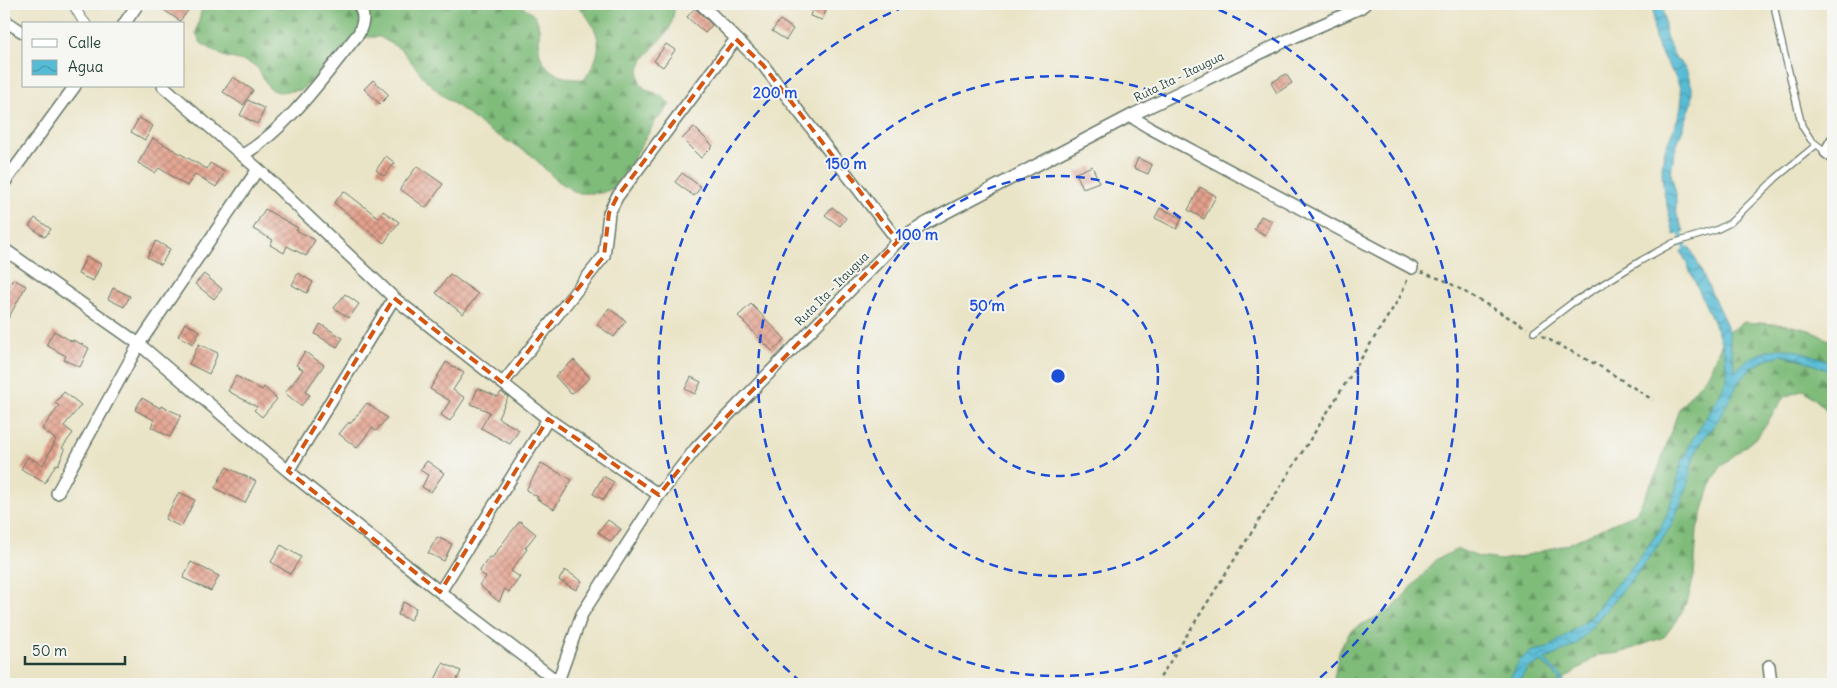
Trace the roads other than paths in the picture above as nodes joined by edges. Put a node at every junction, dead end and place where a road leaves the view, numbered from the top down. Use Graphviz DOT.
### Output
graph roads {
  1 [pos="73,4"];
  2 [pos="138,4"];
  3 [pos="358,4"];
  4 [pos="701,4"];
  5 [pos="1365,4"];
  6 [pos="1774,4"];
  7 [pos="4,20"];
  8 [pos="84,22"];
  9 [pos="125,22"];
  10 [pos="22,31"];
  11 [pos="736,39"];
  12 [pos="74,88"];
  13 [pos="165,88"];
  14 [pos="1132,115"];
  15 [pos="1833,140"];
  16 [pos="1816,145"];
  17 [pos="1830,154"];
  18 [pos="243,155"];
  19 [pos="258,169"];
  20 [pos="4,183"];
  21 [pos="898,241"];
  22 [pos="4,249"];
  23 [pos="1412,268"];
  24 [pos="394,298"];
  25 [pos="1534,332"];
  26 [pos="139,344"];
  27 [pos="503,383"];
  28 [pos="548,418"];
  29 [pos="288,471"];
  30 [pos="57,493"];
  31 [pos="659,495"];
  32 [pos="440,592"];
  33 [pos="1769,666"];
  34 [pos="558,683"];
  35 [pos="1771,684"];
  1 -- 8 [label="street"];
  2 -- 9 [label="street"];
  3 -- 18 [label="street"];
  4 -- 11 [label="street"];
  5 -- 14 [label="street, Ruta Ita - Itaugua"];
  6 -- 16 [label="lane"];
  7 -- 10 [label="street"];
  11 -- 21 [label="street"];
  11 -- 27 [label="street"];
  12 -- 20 [label="street"];
  13 -- 18 [label="street"];
  14 -- 21 [label="street, Ruta Ita - Itaugua"];
  14 -- 23 [label="street"];
  15 -- 17 [label="street"];
  16 -- 17 [label="lane"];
  16 -- 25 [label="lane"];
  18 -- 19 [label="street"];
  19 -- 24 [label="street"];
  19 -- 26 [label="street"];
  21 -- 31 [label="street, Ruta Ita - Itaugua"];
  22 -- 26 [label="street"];
  24 -- 27 [label="street"];
  24 -- 29 [label="street"];
  26 -- 29 [label="street"];
  26 -- 30 [label="street"];
  27 -- 28 [label="street"];
  28 -- 31 [label="street"];
  28 -- 32 [label="street"];
  29 -- 32 [label="street"];
  31 -- 34 [label="street, Ruta Ita - Itaugua"];
  32 -- 34 [label="street"];
  33 -- 35 [label="street"];
}
